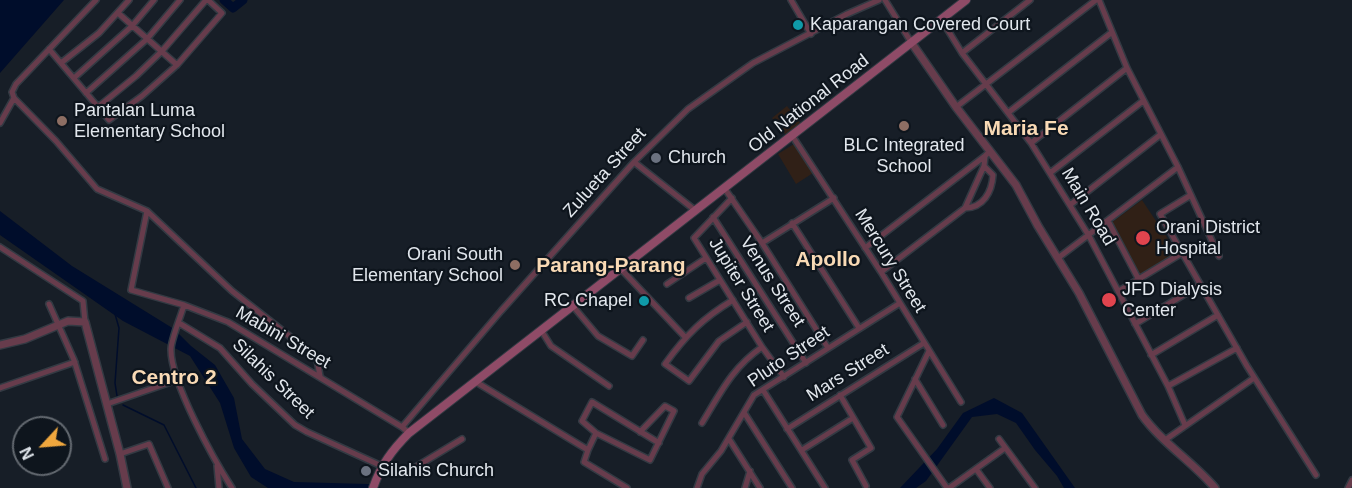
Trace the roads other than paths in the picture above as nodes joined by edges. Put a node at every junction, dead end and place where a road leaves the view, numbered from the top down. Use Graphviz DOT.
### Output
graph roads {
  1 [pos="96,0"];
  2 [pos="129,0"];
  3 [pos="154,0"];
  4 [pos="180,0"];
  5 [pos="207,0"];
  6 [pos="791,0"];
  7 [pos="879,0"];
  8 [pos="885,0"];
  9 [pos="966,0"];
  10 [pos="1030,0"];
  11 [pos="1098,0"];
  12 [pos="118,13"];
  13 [pos="941,19"];
  14 [pos="132,26"];
  15 [pos="1111,33"];
  16 [pos="811,34"];
  17 [pos="147,39"];
  18 [pos="911,42"];
  19 [pos="49,49"];
  20 [pos="162,51"];
  21 [pos="962,53"];
  22 [pos="62,63"];
  23 [pos="177,65"];
  24 [pos="1127,68"];
  25 [pos="74,78"];
  26 [pos="986,84"];
  27 [pos="86,93"];
  28 [pos="14,98"];
  29 [pos="1143,101"];
  30 [pos="98,107"];
  31 [pos="956,107"];
  32 [pos="1009,112"];
  33 [pos="0,123"];
  34 [pos="1160,135"];
  35 [pos="793,137"];
  36 [pos="1031,143"];
  37 [pos="988,153"];
  38 [pos="634,162"];
  39 [pos="984,166"];
  40 [pos="1178,167"];
  41 [pos="1050,174"];
  42 [pos="724,189"];
  43 [pos="1191,195"];
  44 [pos="732,198"];
  45 [pos="834,198"];
  46 [pos="1070,205"];
  47 [pos="965,208"];
  48 [pos="147,211"];
  49 [pos="696,211"];
  50 [pos="713,217"];
  51 [pos="1108,221"];
  52 [pos="792,223"];
  53 [pos="1089,236"];
  54 [pos="762,243"];
  55 [pos="0,247"];
  56 [pos="865,248"];
  57 [pos="1182,253"];
  58 [pos="1219,256"];
  59 [pos="706,258"];
  60 [pos="1058,258"];
  61 [pos="621,269"];
  62 [pos="881,272"];
  63 [pos="720,280"];
  64 [pos="1138,280"];
  65 [pos="667,284"];
  66 [pos="1200,285"];
  67 [pos="1119,291"];
  68 [pos="688,298"];
  69 [pos="733,300"];
  70 [pos="900,303"];
  71 [pos="49,304"];
  72 [pos="184,305"];
  73 [pos="572,305"];
  74 [pos="1218,315"];
  75 [pos="85,322"];
  76 [pos="179,322"];
  77 [pos="747,322"];
  78 [pos="1135,324"];
  79 [pos="59,326"];
  80 [pos="859,328"];
  81 [pos="540,330"];
  82 [pos="685,337"];
  83 [pos="643,340"];
  84 [pos="924,344"];
  85 [pos="0,345"];
  86 [pos="762,347"];
  87 [pos="828,348"];
  88 [pos="1237,348"];
  89 [pos="929,351"];
  90 [pos="1151,355"];
  91 [pos="75,362"];
  92 [pos="806,363"];
  93 [pos="320,376"];
  94 [pos="784,377"];
  95 [pos="1254,378"];
  96 [pos="915,379"];
  97 [pos="177,380"];
  98 [pos="476,382"];
  99 [pos="609,386"];
  100 [pos="1167,386"];
  101 [pos="0,388"];
  102 [pos="763,390"];
  103 [pos="840,395"];
  104 [pos="961,402"];
  105 [pos="107,404"];
  106 [pos="745,414"];
  107 [pos="853,418"];
  108 [pos="702,423"];
  109 [pos="943,425"];
  110 [pos="1185,425"];
  111 [pos="402,427"];
  112 [pos="787,429"];
  113 [pos="640,432"];
  114 [pos="409,433"];
  115 [pos="596,433"];
  116 [pos="462,439"];
  117 [pos="729,439"];
  118 [pos="999,439"];
  119 [pos="1165,440"];
  120 [pos="659,443"];
  121 [pos="1005,448"];
  122 [pos="588,450"];
  123 [pos="802,450"];
  124 [pos="120,454"];
  125 [pos="105,459"];
  126 [pos="217,465"];
  127 [pos="382,465"];
  128 [pos="976,469"];
  129 [pos="750,471"];
  130 [pos="1316,475"];
  131 [pos="1352,480"];
  132 [pos="866,486"];
  133 [pos="127,488"];
  134 [pos="168,488"];
  135 [pos="219,488"];
  136 [pos="232,488"];
  137 [pos="373,488"];
  138 [pos="627,488"];
  139 [pos="697,488"];
  140 [pos="745,488"];
  141 [pos="760,488"];
  142 [pos="792,488"];
  143 [pos="825,488"];
  144 [pos="948,488"];
  145 [pos="990,488"];
  146 [pos="1035,488"];
  147 [pos="1215,488"];
  148 [pos="1348,488"];
  1 -- 19 [label="street"];
  2 -- 12 [label="street"];
  3 -- 14 [label="street"];
  4 -- 17 [label="street"];
  5 -- 20 [label="street"];
  5 -- 23 [label="street"];
  6 -- 16 [label="street"];
  7 -- 16 [label="street, Zulueta Street"];
  8 -- 18 [label="street"];
  9 -- 13 [label="main road, Old National Road"];
  10 -- 21 [label="street"];
  11 -- 15 [label="street"];
  11 -- 26 [label="street"];
  12 -- 14 [label="street"];
  12 -- 22 [label="street"];
  13 -- 18 [label="main road, Old National Road"];
  13 -- 21 [label="street, Main Road"];
  14 -- 17 [label="street"];
  14 -- 25 [label="street"];
  15 -- 24 [label="street"];
  15 -- 32 [label="street"];
  16 -- 38 [label="street, Zulueta Street"];
  17 -- 20 [label="street"];
  17 -- 27 [label="street"];
  18 -- 31 [label="street"];
  18 -- 35 [label="main road, Old National Road"];
  19 -- 22 [label="street"];
  19 -- 28 [label="street"];
  20 -- 23 [label="street"];
  20 -- 30 [label="street"];
  21 -- 26 [label="street, Main Road"];
  22 -- 25 [label="street"];
  23 -- 30 [label="street"];
  24 -- 29 [label="street"];
  24 -- 36 [label="street"];
  25 -- 27 [label="street"];
  26 -- 31 [label="street"];
  26 -- 32 [label="street, Main Road"];
  27 -- 30 [label="street"];
  28 -- 33 [label="street"];
  28 -- 48 [label="street"];
  29 -- 34 [label="street"];
  29 -- 41 [label="street"];
  31 -- 37 [label="street"];
  32 -- 36 [label="street, Main Road"];
  34 -- 40 [label="street"];
  34 -- 46 [label="street"];
  35 -- 42 [label="main road, Old National Road"];
  35 -- 45 [label="street, Mercury Street"];
  36 -- 41 [label="street, Main Road"];
  37 -- 39 [label="street"];
  37 -- 56 [label="street"];
  37 -- 60 [label="street"];
  38 -- 49 [label="street"];
  38 -- 111 [label="street, Zulueta Street"];
  39 -- 47 [label="street"];
  39 -- 47 [label="street"];
  40 -- 43 [label="street"];
  40 -- 51 [label="street"];
  41 -- 46 [label="street, Main Road"];
  42 -- 44 [label="street"];
  42 -- 49 [label="main road, Old National Road"];
  43 -- 57 [label="street"];
  43 -- 58 [label="street"];
  44 -- 50 [label="street"];
  44 -- 54 [label="street"];
  45 -- 52 [label="street"];
  45 -- 56 [label="street, Mercury Street"];
  46 -- 53 [label="street, Main Road"];
  47 -- 62 [label="street"];
  48 -- 72 [label="street, Mabini Street"];
  48 -- 93 [label="street"];
  49 -- 61 [label="main road, Old National Road"];
  50 -- 59 [label="street, Jupiter Street"];
  50 -- 92 [label="street, Venus Street"];
  51 -- 53 [label="street"];
  51 -- 64 [label="street"];
  52 -- 54 [label="street"];
  52 -- 80 [label="street"];
  53 -- 60 [label="street"];
  53 -- 67 [label="street, Main Road"];
  54 -- 87 [label="street"];
  55 -- 75 [label="street"];
  56 -- 62 [label="street, Mercury Street"];
  57 -- 64 [label="street"];
  57 -- 66 [label="street"];
  59 -- 63 [label="street, Jupiter Street"];
  59 -- 65 [label="street"];
  60 -- 119 [label="street"];
  61 -- 73 [label="main road, Old National Road"];
  61 -- 82 [label="street"];
  62 -- 70 [label="street, Mercury Street"];
  63 -- 68 [label="street"];
  63 -- 69 [label="street, Jupiter Street"];
  64 -- 67 [label="street"];
  66 -- 74 [label="street"];
  66 -- 78 [label="street"];
  67 -- 78 [label="street, Main Road"];
  69 -- 77 [label="street, Jupiter Street"];
  69 -- 82 [label="street"];
  70 -- 80 [label="street, Pluto Street"];
  70 -- 84 [label="street, Mercury Street"];
  71 -- 79 [label="street"];
  72 -- 76 [label="street"];
  72 -- 93 [label="street, Mabini Street"];
  73 -- 81 [label="main road, Old National Road"];
  73 -- 83 [label="street"];
  74 -- 88 [label="street"];
  74 -- 90 [label="street"];
  75 -- 79 [label="street"];
  75 -- 105 [label="street"];
  76 -- 97 [label="street"];
  76 -- 127 [label="street, Silahis Street"];
  77 -- 82 [label="street"];
  77 -- 86 [label="street, Jupiter Street"];
  78 -- 90 [label="street, Main Road"];
  79 -- 85 [label="street"];
  79 -- 91 [label="street"];
  80 -- 87 [label="street, Pluto Street"];
  81 -- 98 [label="main road, Old National Road"];
  81 -- 99 [label="street"];
  84 -- 89 [label="street, Mercury Street"];
  84 -- 103 [label="street, Mars Street"];
  86 -- 94 [label="street, Jupiter Street"];
  86 -- 108 [label="street"];
  87 -- 92 [label="street, Pluto Street"];
  88 -- 95 [label="street"];
  88 -- 100 [label="street"];
  89 -- 96 [label="street"];
  89 -- 104 [label="street, Mercury Street"];
  90 -- 100 [label="street, Main Road"];
  91 -- 101 [label="street"];
  91 -- 125 [label="street"];
  92 -- 94 [label="street, Pluto Street"];
  93 -- 111 [label="street, Mabini Street"];
  94 -- 102 [label="street, Pluto Street"];
  95 -- 110 [label="street"];
  95 -- 130 [label="street"];
  96 -- 109 [label="street"];
  96 -- 144 [label="street"];
  97 -- 105 [label="street"];
  97 -- 126 [label="street"];
  98 -- 114 [label="main road, Old National Road"];
  98 -- 122 [label="street"];
  100 -- 110 [label="street, Main Road"];
  102 -- 106 [label="street, Pluto Street"];
  102 -- 112 [label="street"];
  103 -- 107 [label="street"];
  103 -- 112 [label="street, Mars Street"];
  105 -- 124 [label="street"];
  106 -- 117 [label="street, Pluto Street"];
  106 -- 142 [label="street"];
  107 -- 123 [label="street"];
  107 -- 132 [label="street"];
  110 -- 119 [label="street"];
  111 -- 114 [label="street, Mabini Street"];
  112 -- 123 [label="street"];
  113 -- 115 [label="street"];
  113 -- 120 [label="street"];
  113 -- 120 [label="street"];
  114 -- 127 [label="main road, Old National Road"];
  115 -- 120 [label="street"];
  115 -- 122 [label="street"];
  116 -- 127 [label="street, Silahis Street"];
  117 -- 129 [label="street"];
  117 -- 139 [label="street, Pluto Street"];
  118 -- 121 [label="street"];
  119 -- 147 [label="street"];
  121 -- 128 [label="street"];
  121 -- 146 [label="street"];
  122 -- 138 [label="street"];
  123 -- 143 [label="street"];
  124 -- 133 [label="street"];
  124 -- 134 [label="street"];
  126 -- 135 [label="street"];
  126 -- 136 [label="street"];
  127 -- 137 [label="main road, Old National Road"];
  128 -- 144 [label="street"];
  128 -- 145 [label="street"];
  129 -- 140 [label="street"];
  129 -- 141 [label="street"];
  131 -- 148 [label="street"];
}
